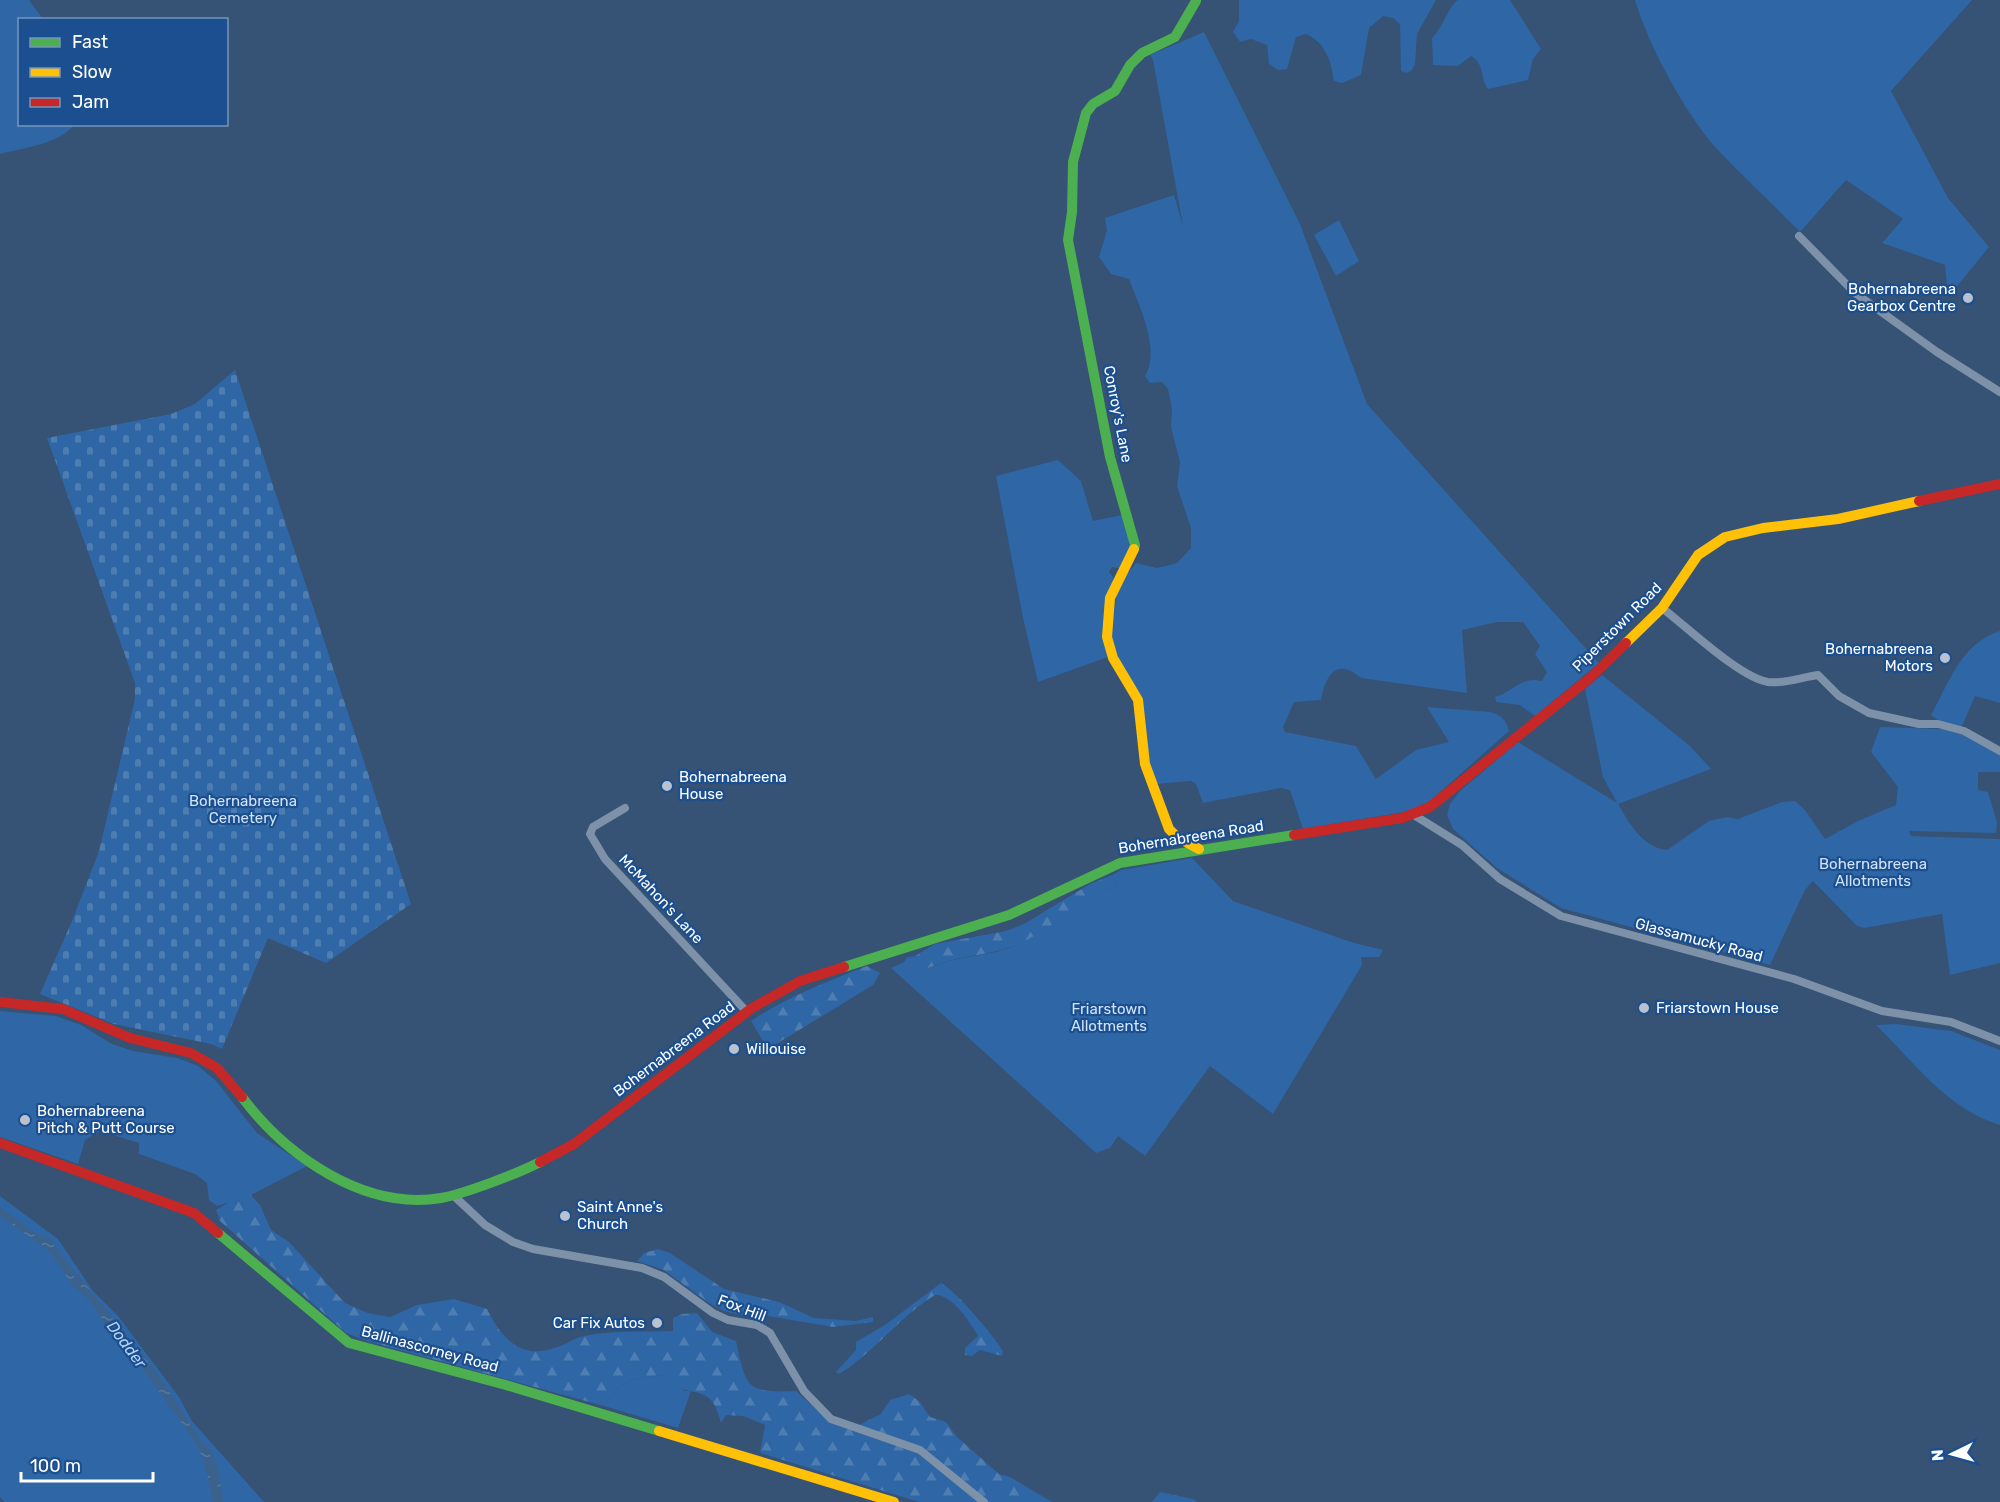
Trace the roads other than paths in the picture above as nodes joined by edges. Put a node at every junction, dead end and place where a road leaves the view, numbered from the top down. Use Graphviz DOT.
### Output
graph roads {
  1 [pos="1196,1"];
  2 [pos="1799,236"];
  3 [pos="2000,392"];
  4 [pos="2000,484"];
  5 [pos="1662,608"];
  6 [pos="2000,751"];
  7 [pos="625,808"];
  8 [pos="1414,815"];
  9 [pos="1199,849"];
  10 [pos="0,1002"];
  11 [pos="747,1012"];
  12 [pos="2000,1041"];
  13 [pos="0,1143"];
  14 [pos="453,1195"];
  15 [pos="894,1502"];
  16 [pos="984,1502"];
  1 -- 9 [label="street, Conroy's Lane"];
  2 -- 3 [label="street"];
  4 -- 5 [label="street, Piperstown Road"];
  5 -- 6 [label="street"];
  5 -- 8 [label="street, Piperstown Road"];
  7 -- 11 [label="street, McMahon's Lane"];
  8 -- 9 [label="street, Bohernabreena Road"];
  8 -- 12 [label="street, Glassamucky Road"];
  9 -- 11 [label="street, Bohernabreena Road"];
  10 -- 14 [label="street, Bohernabreena Road"];
  11 -- 14 [label="street, Bohernabreena Road"];
  13 -- 15 [label="street, Ballinascorney Road"];
  14 -- 16 [label="street, Fox Hill"];
}
